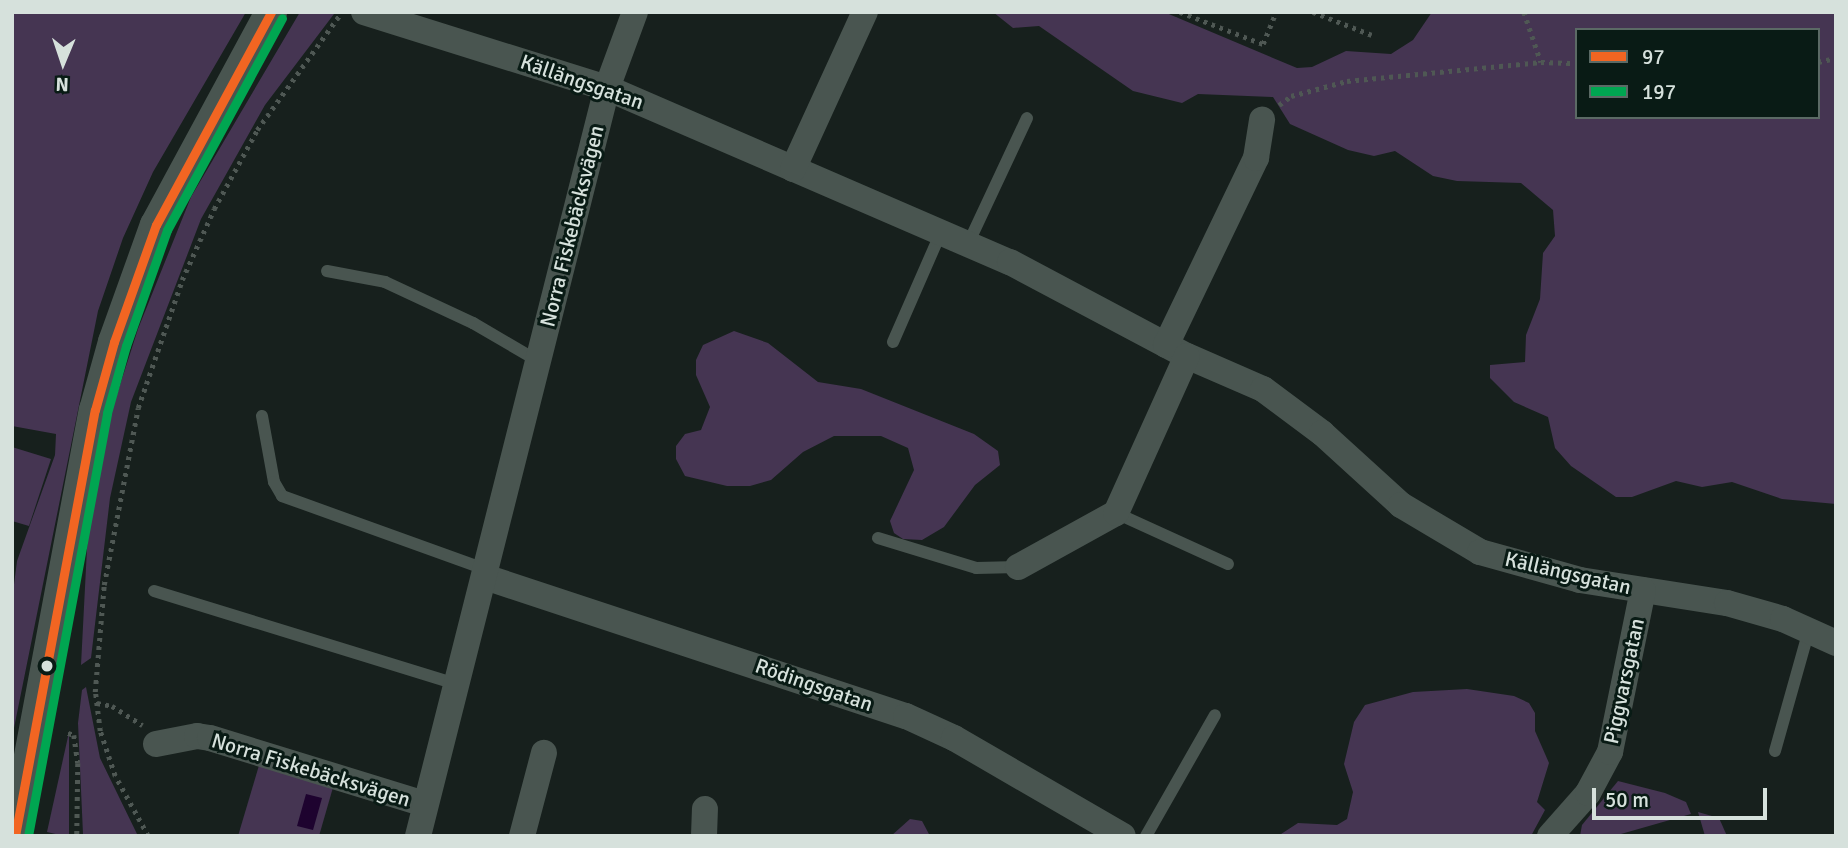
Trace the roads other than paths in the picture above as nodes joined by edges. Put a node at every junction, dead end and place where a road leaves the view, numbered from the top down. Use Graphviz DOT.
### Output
graph roads {
  1 [pos="271,12"];
  2 [pos="364,12"];
  3 [pos="635,12"];
  4 [pos="865,12"];
  5 [pos="607,88"];
  6 [pos="1027,118"];
  7 [pos="1262,119"];
  8 [pos="793,169"];
  9 [pos="941,232"];
  10 [pos="968,244"];
  11 [pos="327,271"];
  12 [pos="893,342"];
  13 [pos="1177,350"];
  14 [pos="538,361"];
  15 [pos="262,416"];
  16 [pos="1116,513"];
  17 [pos="878,538"];
  18 [pos="1228,564"];
  19 [pos="1018,567"];
  20 [pos="486,573"];
  21 [pos="1643,590"];
  22 [pos="154,591"];
  23 [pos="1809,630"];
  24 [pos="1836,643"];
  25 [pos="456,684"];
  26 [pos="1215,715"];
  27 [pos="156,744"];
  28 [pos="1775,751"];
  29 [pos="544,753"];
  30 [pos="425,804"];
  31 [pos="705,809"];
  32 [pos="15,836"];
  33 [pos="418,836"];
  34 [pos="522,836"];
  35 [pos="704,836"];
  36 [pos="1124,836"];
  37 [pos="1146,836"];
  38 [pos="1550,836"];
  1 -- 32 [label="street"];
  2 -- 5 [label="street, Källängsgatan"];
  3 -- 5 [label="street, Norra Fiskebäcksvägen"];
  4 -- 8 [label="street"];
  5 -- 8 [label="street, Källängsgatan"];
  5 -- 14 [label="street, Norra Fiskebäcksvägen"];
  6 -- 10 [label="lane"];
  7 -- 13 [label="street"];
  8 -- 9 [label="street, Källängsgatan"];
  9 -- 10 [label="street, Källängsgatan"];
  9 -- 12 [label="lane"];
  10 -- 13 [label="street, Källängsgatan"];
  11 -- 14 [label="lane, Norra Fiskebäcksvägen"];
  13 -- 16 [label="street"];
  13 -- 21 [label="street, Källängsgatan"];
  14 -- 20 [label="street, Norra Fiskebäcksvägen"];
  15 -- 20 [label="lane"];
  16 -- 18 [label="lane"];
  16 -- 19 [label="street"];
  17 -- 19 [label="lane"];
  20 -- 25 [label="street, Norra Fiskebäcksvägen"];
  20 -- 36 [label="street, Rödingsgatan"];
  21 -- 23 [label="street, Källängsgatan"];
  21 -- 38 [label="street, Piggvarsgatan"];
  22 -- 25 [label="lane"];
  23 -- 24 [label="street, Källängsgatan"];
  23 -- 28 [label="lane"];
  25 -- 30 [label="street, Norra Fiskebäcksvägen"];
  26 -- 37 [label="lane"];
  27 -- 30 [label="street, Norra Fiskebäcksvägen"];
  29 -- 34 [label="street"];
  30 -- 33 [label="street, Norra Fiskebäcksvägen"];
  31 -- 35 [label="street"];
}
